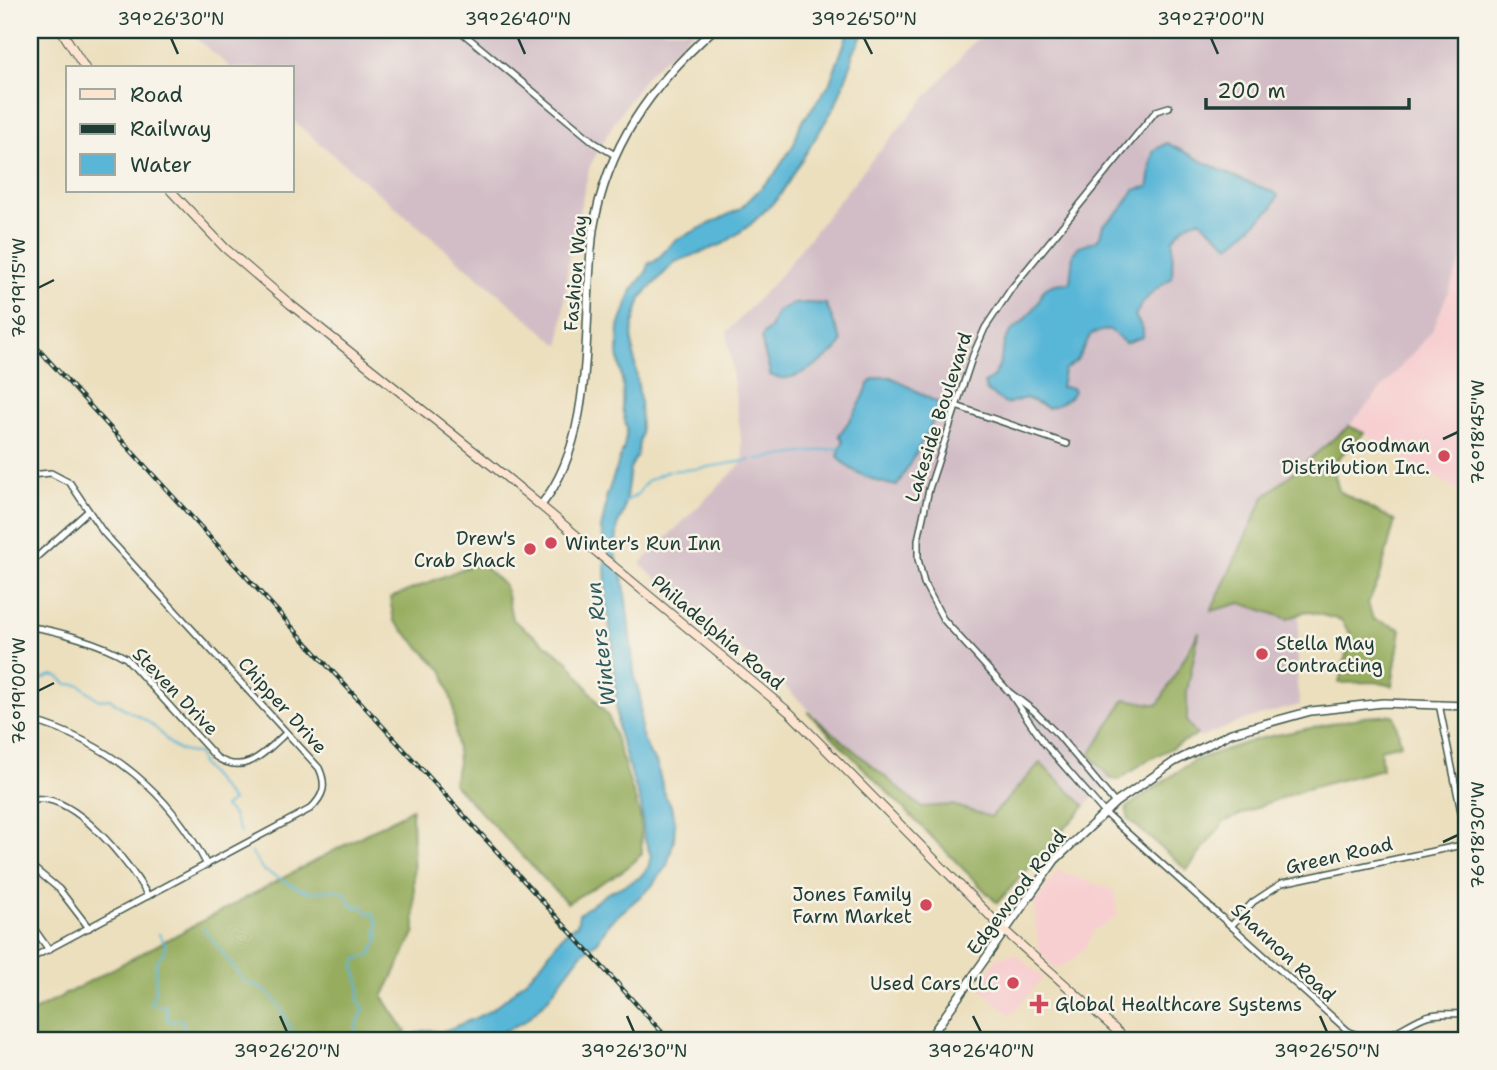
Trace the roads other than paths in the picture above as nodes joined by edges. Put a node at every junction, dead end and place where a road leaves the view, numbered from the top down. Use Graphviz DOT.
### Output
graph roads {
  1 [pos="61,30"];
  2 [pos="459,30"];
  3 [pos="713,30"];
  4 [pos="84,66"];
  5 [pos="1169,107"];
  6 [pos="615,155"];
  7 [pos="173,192"];
  8 [pos="956,406"];
  9 [pos="1067,444"];
  10 [pos="30,475"];
  11 [pos="541,505"];
  12 [pos="88,511"];
  13 [pos="30,563"];
  14 [pos="30,626"];
  15 [pos="1009,692"];
  16 [pos="1439,704"];
  17 [pos="1467,706"];
  18 [pos="30,720"];
  19 [pos="286,733"];
  20 [pos="30,800"];
  21 [pos="1115,803"];
  22 [pos="1104,812"];
  23 [pos="1467,843"];
  24 [pos="30,865"];
  25 [pos="207,865"];
  26 [pos="148,896"];
  27 [pos="30,923"];
  28 [pos="1232,925"];
  29 [pos="89,928"];
  30 [pos="1005,931"];
  31 [pos="49,950"];
  32 [pos="30,958"];
  33 [pos="1467,1014"];
  34 [pos="928,1040"];
  35 [pos="1126,1040"];
  1 -- 4 [label="main road"];
  2 -- 6 [label="street"];
  3 -- 6 [label="street, Fashion Way"];
  5 -- 8 [label="street, Lakeside Boulevard"];
  6 -- 11 [label="street, Fashion Way"];
  7 -- 11 [label="main road, Philadelphia Road"];
  8 -- 9 [label="street"];
  8 -- 15 [label="street, Lakeside Boulevard"];
  10 -- 12 [label="street, Chipper Drive"];
  11 -- 30 [label="main road, Philadelphia Road"];
  12 -- 13 [label="street"];
  12 -- 19 [label="street, Chipper Drive"];
  14 -- 19 [label="street, Steven Drive"];
  15 -- 21 [label="street, Lakeside Boulevard"];
  15 -- 22 [label="street, Lakeside Boulevard"];
  16 -- 17 [label="street, Edgewood Road"];
  16 -- 21 [label="street, Edgewood Road"];
  16 -- 23 [label="street"];
  18 -- 25 [label="street"];
  19 -- 25 [label="street, Chipper Drive"];
  20 -- 26 [label="street"];
  21 -- 22 [label="street, Edgewood Road"];
  22 -- 28 [label="street, Shannon Road"];
  22 -- 30 [label="street, Edgewood Road"];
  23 -- 28 [label="street, Green Road"];
  24 -- 29 [label="street"];
  25 -- 26 [label="street, Chipper Drive"];
  26 -- 29 [label="street, Chipper Drive"];
  27 -- 31 [label="street"];
  28 -- 33 [label="street, Shannon Road"];
  29 -- 31 [label="street, Chipper Drive"];
  30 -- 34 [label="street, Edgewood Road"];
  30 -- 35 [label="main road, Philadelphia Road"];
  31 -- 32 [label="street, Chipper Drive"];
}
